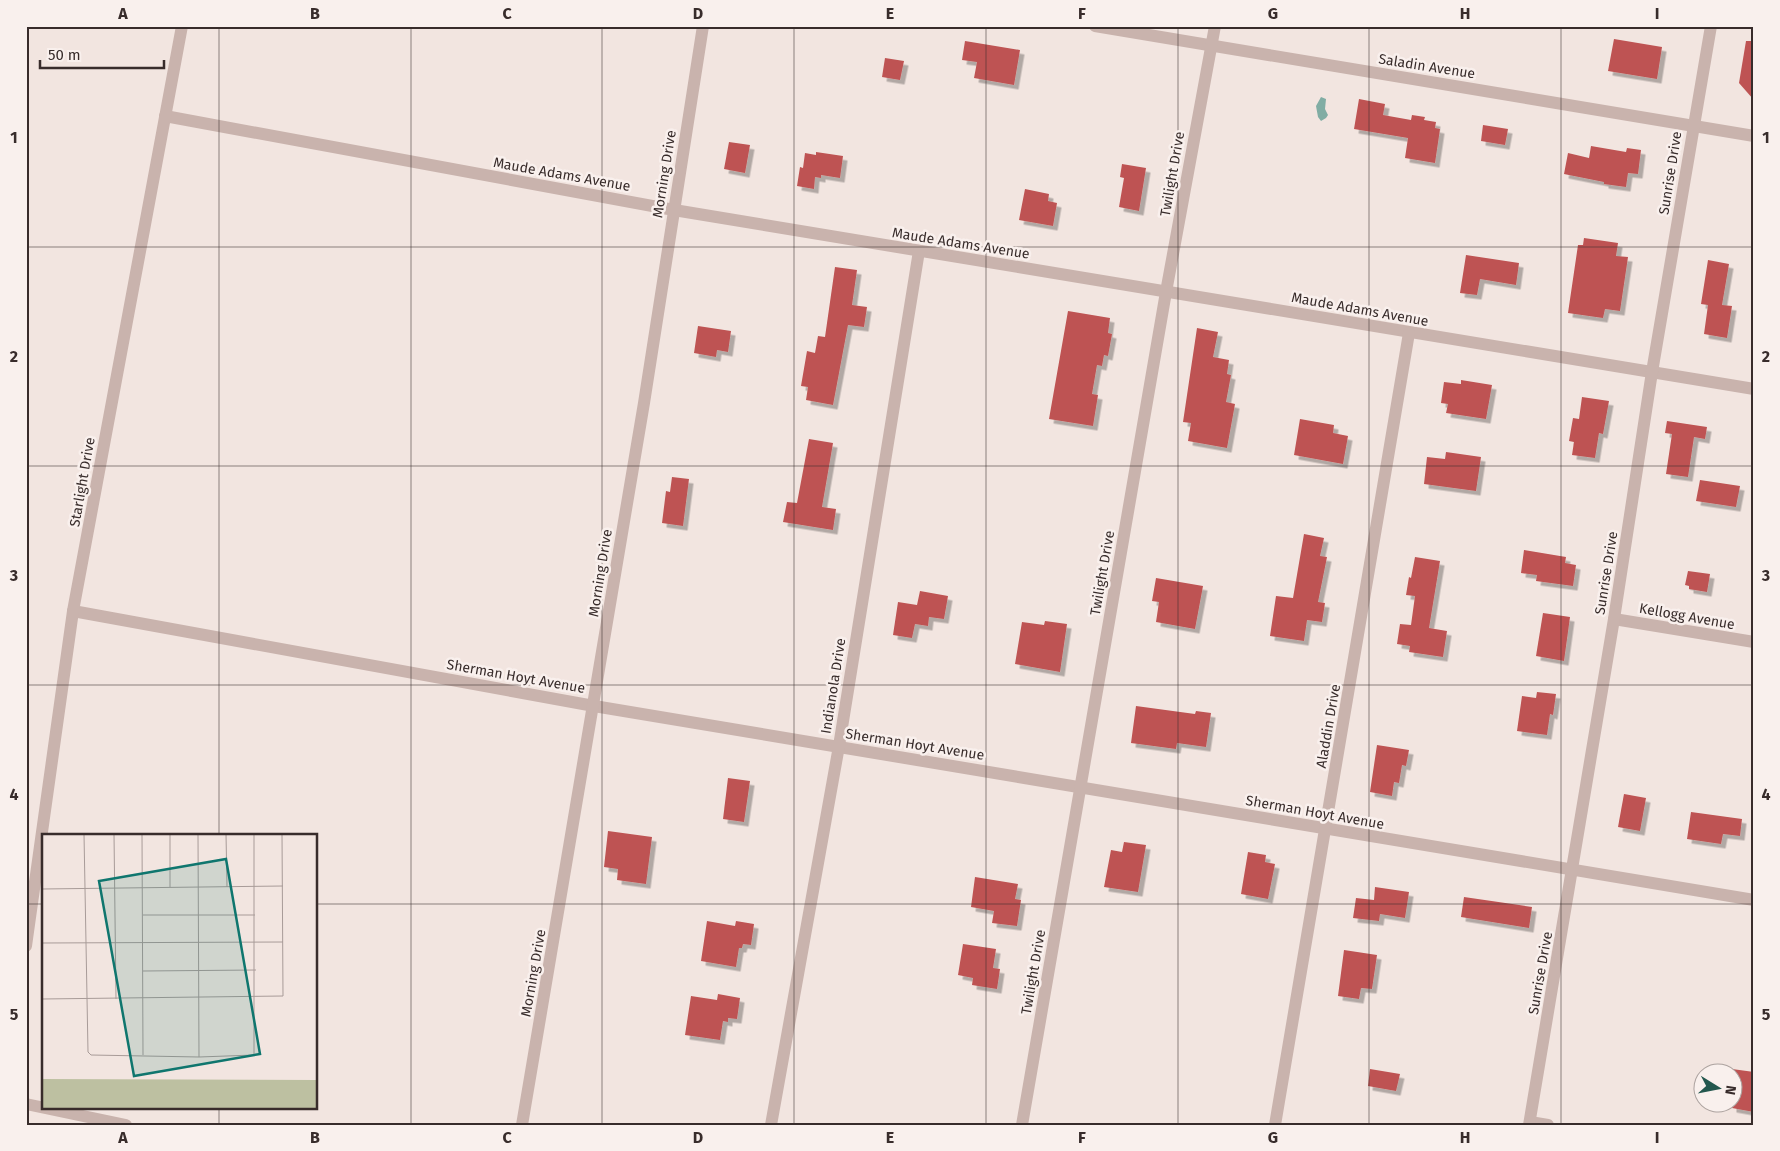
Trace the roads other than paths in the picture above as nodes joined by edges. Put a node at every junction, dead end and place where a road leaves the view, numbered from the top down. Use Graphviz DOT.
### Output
graph roads {
  1 [pos="182,26"];
  2 [pos="703,26"];
  3 [pos="1094,26"];
  4 [pos="1214,26"];
  5 [pos="1710,26"];
  6 [pos="1211,46"];
  7 [pos="165,116"];
  8 [pos="1694,126"];
  9 [pos="1754,136"];
  10 [pos="674,210"];
  11 [pos="920,252"];
  12 [pos="1166,292"];
  13 [pos="1409,333"];
  14 [pos="1652,372"];
  15 [pos="1754,389"];
  16 [pos="73,611"];
  17 [pos="1614,619"];
  18 [pos="1754,642"];
  19 [pos="594,706"];
  20 [pos="838,746"];
  21 [pos="1081,786"];
  22 [pos="1326,829"];
  23 [pos="1572,871"];
  24 [pos="1754,900"];
  25 [pos="26,946"];
  26 [pos="26,1104"];
  27 [pos="42,1107"];
  28 [pos="45,1108"];
  29 [pos="1529,1123"];
  30 [pos="126,1125"];
  31 [pos="522,1125"];
  32 [pos="771,1125"];
  33 [pos="1022,1125"];
  34 [pos="1275,1125"];
  35 [pos="1548,1125"];
  1 -- 7 [label="street, Starlight Drive"];
  2 -- 10 [label="street, Morning Drive"];
  3 -- 6 [label="street, Saladin Avenue"];
  4 -- 6 [label="street, Twilight Drive"];
  5 -- 8 [label="street, Sunrise Drive"];
  6 -- 8 [label="street, Saladin Avenue"];
  6 -- 12 [label="street, Twilight Drive"];
  7 -- 10 [label="street, Maude Adams Avenue"];
  7 -- 16 [label="street, Starlight Drive"];
  8 -- 9 [label="street, Saladin Avenue"];
  8 -- 14 [label="street, Sunrise Drive"];
  10 -- 11 [label="street, Maude Adams Avenue"];
  10 -- 19 [label="street, Morning Drive"];
  11 -- 12 [label="street, Maude Adams Avenue"];
  11 -- 20 [label="street, Indianola Drive"];
  12 -- 13 [label="street, Maude Adams Avenue"];
  12 -- 21 [label="street, Twilight Drive"];
  13 -- 14 [label="street, Maude Adams Avenue"];
  13 -- 22 [label="street, Aladdin Drive"];
  14 -- 15 [label="street, Maude Adams Avenue"];
  14 -- 17 [label="street, Sunrise Drive"];
  16 -- 19 [label="street, Sherman Hoyt Avenue"];
  16 -- 25 [label="street, Starlight Drive"];
  17 -- 18 [label="street, Kellogg Avenue"];
  17 -- 23 [label="street, Sunrise Drive"];
  19 -- 20 [label="street, Sherman Hoyt Avenue"];
  19 -- 31 [label="street, Morning Drive"];
  20 -- 21 [label="street, Sherman Hoyt Avenue"];
  20 -- 32 [label="street, Indianola Drive"];
  21 -- 22 [label="street, Sherman Hoyt Avenue"];
  21 -- 33 [label="street, Twilight Drive"];
  22 -- 23 [label="street, Sherman Hoyt Avenue"];
  22 -- 34 [label="street, Aladdin Drive"];
  23 -- 24 [label="street, Sherman Hoyt Avenue"];
  23 -- 29 [label="street, Sunrise Drive"];
  26 -- 27 [label="street"];
  28 -- 30 [label="street"];
  29 -- 35 [label="street"];
}
